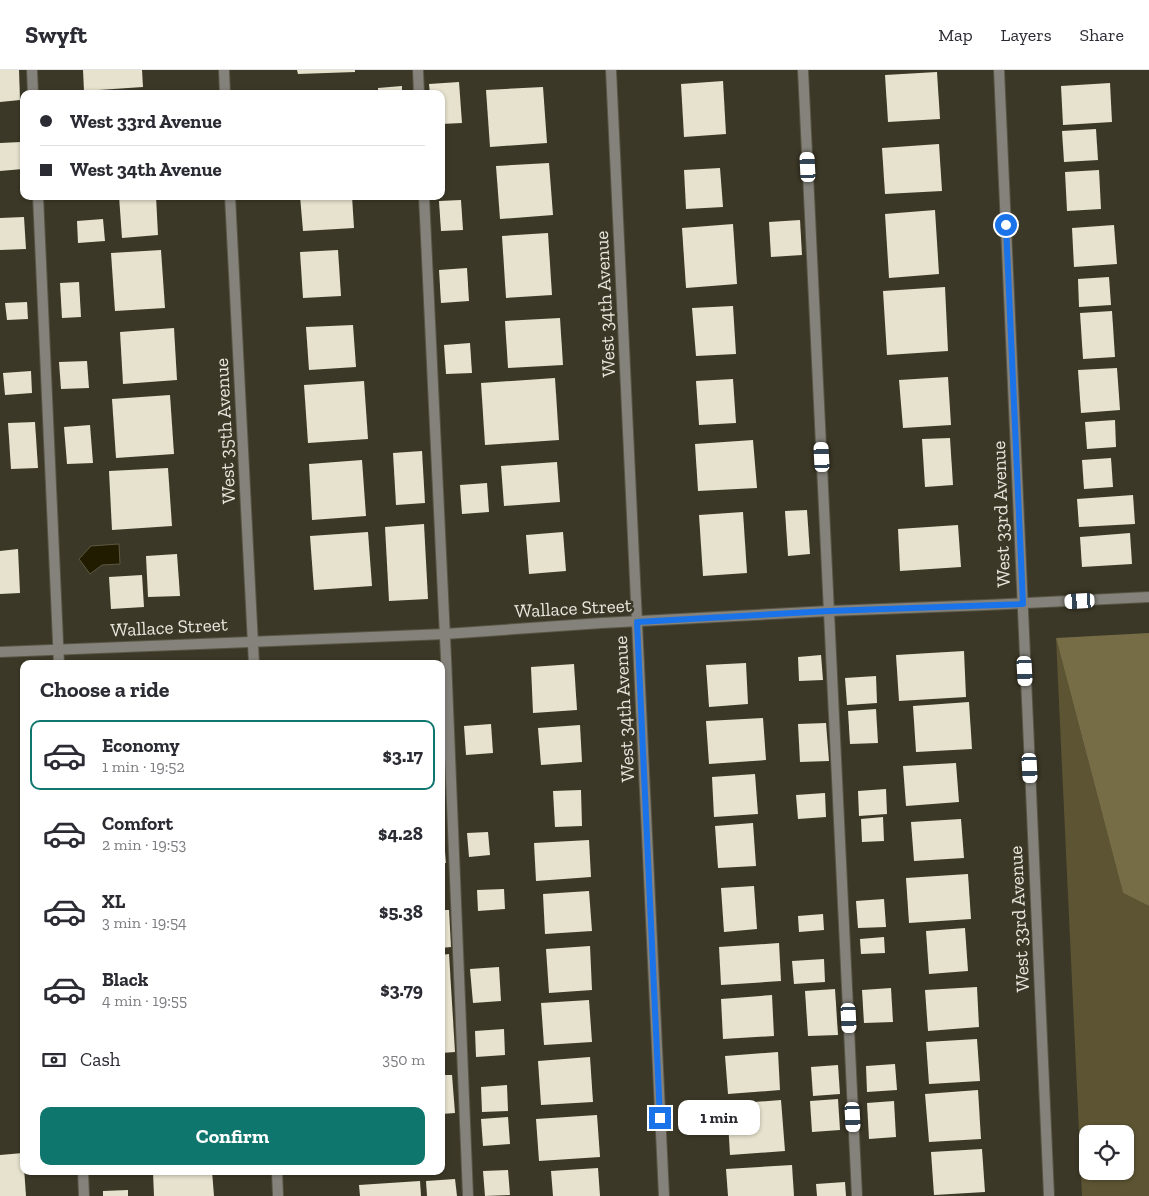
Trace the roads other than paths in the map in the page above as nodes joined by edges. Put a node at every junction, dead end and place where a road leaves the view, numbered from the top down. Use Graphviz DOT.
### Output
graph roads {
  1 [pos="32,70"];
  2 [pos="224,70"];
  3 [pos="418,70"];
  4 [pos="611,70"];
  5 [pos="803,70"];
  6 [pos="999,70"];
  7 [pos="34,90"];
  8 [pos="225,90"];
  9 [pos="419,90"];
  10 [pos="38,200"];
  11 [pos="230,200"];
  12 [pos="424,200"];
  13 [pos="1149,597"];
  14 [pos="1023,604"];
  15 [pos="829,611"];
  16 [pos="637,622"];
  17 [pos="445,634"];
  18 [pos="253,641"];
  19 [pos="58,650"];
  20 [pos="0,652"];
  21 [pos="59,660"];
  22 [pos="254,660"];
  23 [pos="83,1175"];
  24 [pos="277,1175"];
  25 [pos="84,1196"];
  26 [pos="278,1196"];
  27 [pos="468,1196"];
  28 [pos="664,1196"];
  29 [pos="857,1196"];
  30 [pos="1050,1196"];
  1 -- 7 [label="street"];
  2 -- 8 [label="street"];
  3 -- 9 [label="street"];
  4 -- 16 [label="street, West 34th Avenue"];
  5 -- 15 [label="street"];
  6 -- 14 [label="street, West 33rd Avenue"];
  10 -- 19 [label="street"];
  11 -- 18 [label="street, West 35th Avenue"];
  12 -- 17 [label="street"];
  13 -- 14 [label="street, Wallace Street"];
  14 -- 15 [label="street, Wallace Street"];
  14 -- 30 [label="street, West 33rd Avenue"];
  15 -- 16 [label="street, Wallace Street"];
  15 -- 29 [label="street"];
  16 -- 17 [label="street, Wallace Street"];
  16 -- 28 [label="street, West 34th Avenue"];
  17 -- 18 [label="street, Wallace Street"];
  17 -- 27 [label="street"];
  18 -- 19 [label="street, Wallace Street"];
  18 -- 22 [label="street, West 35th Avenue"];
  19 -- 20 [label="street, Wallace Street"];
  19 -- 21 [label="street"];
  23 -- 25 [label="street"];
  24 -- 26 [label="street"];
}
